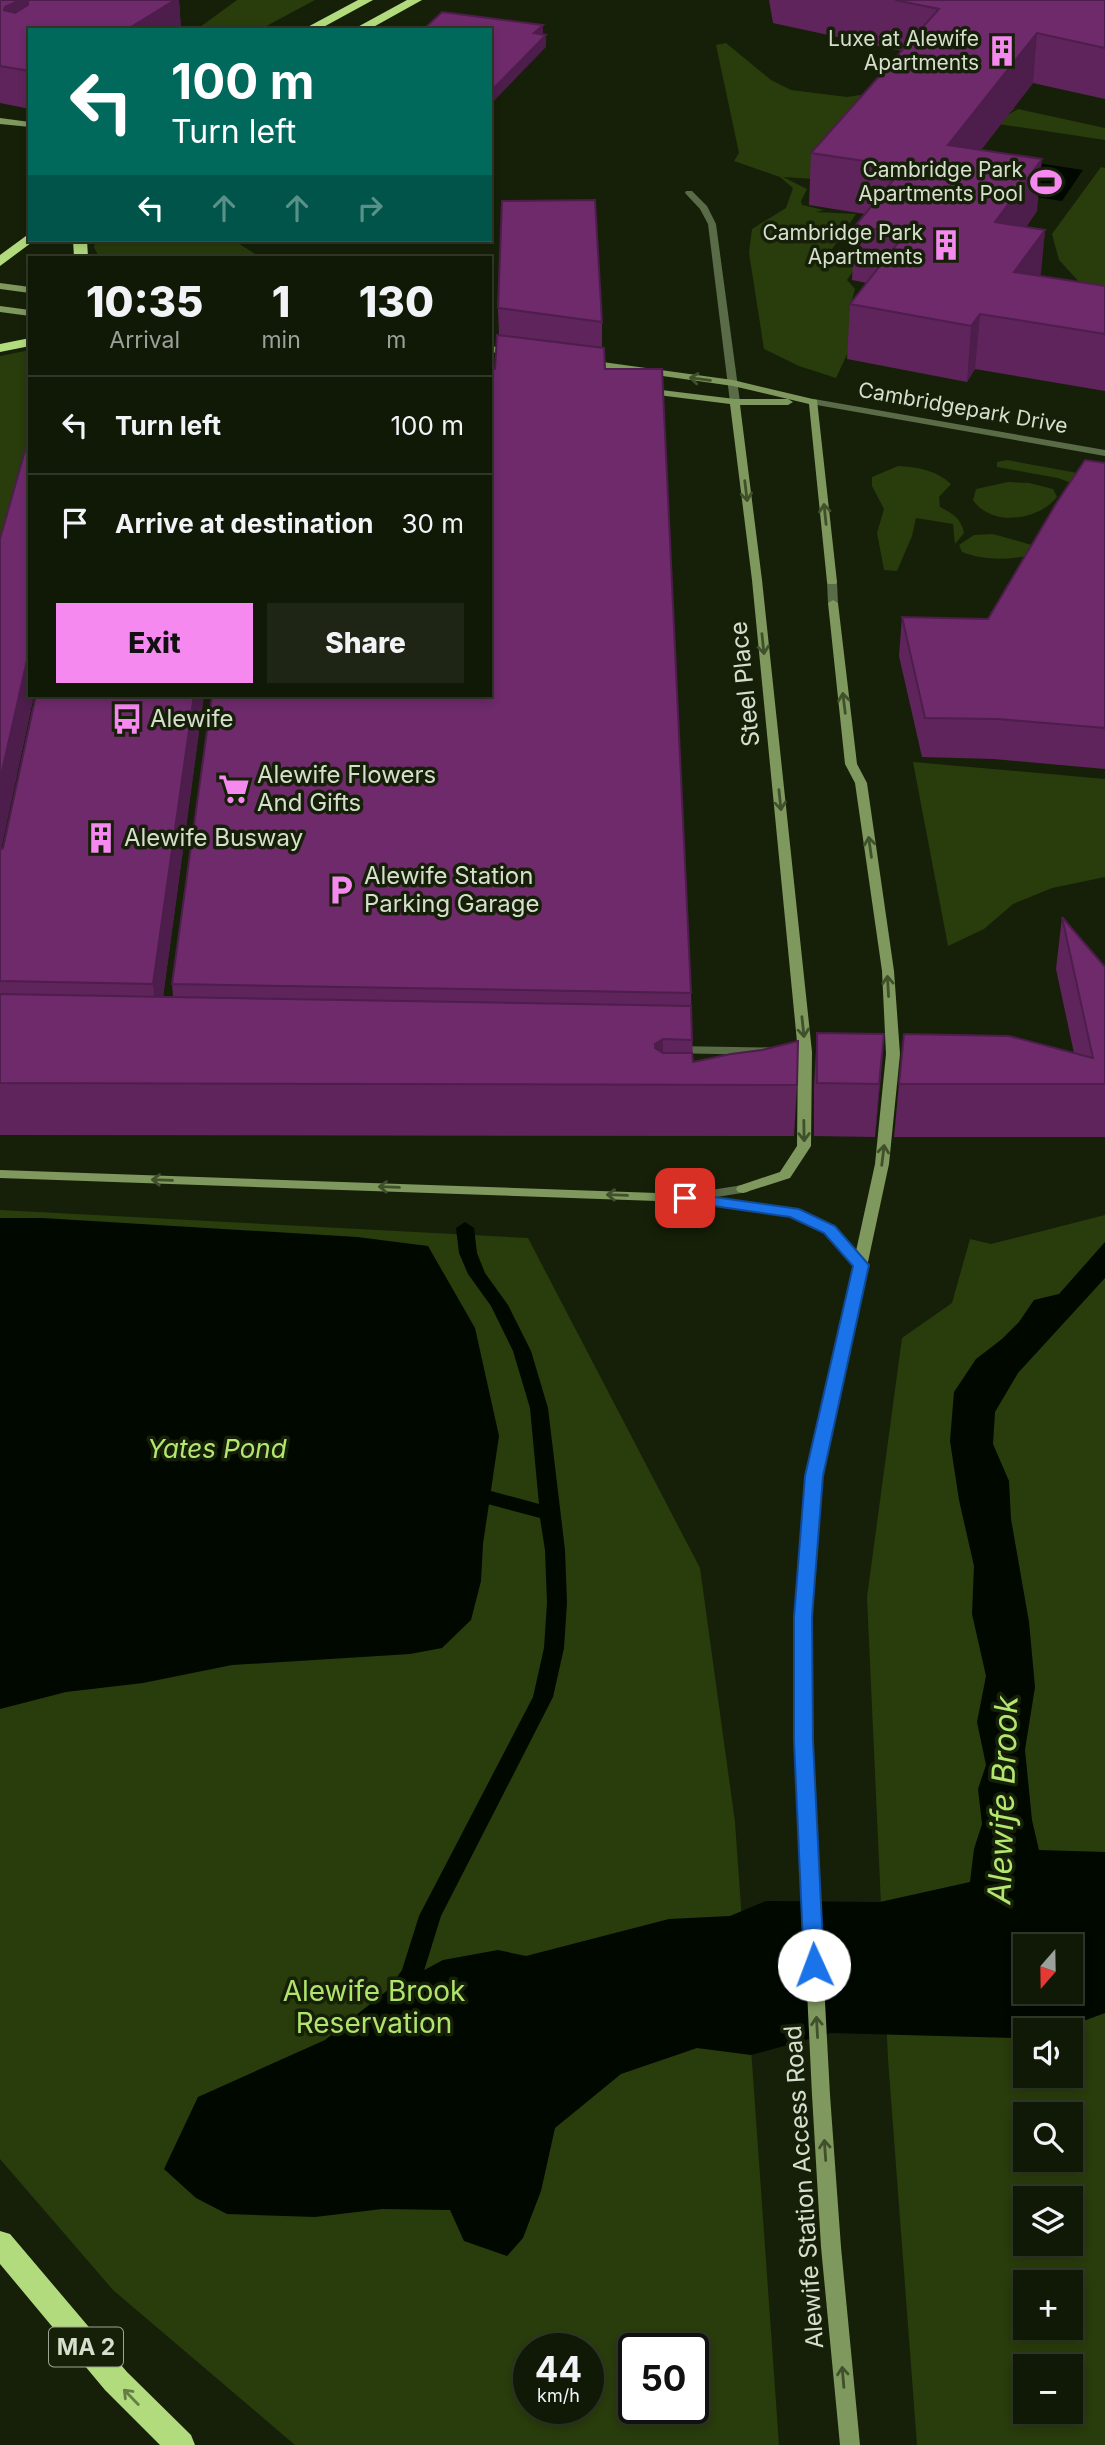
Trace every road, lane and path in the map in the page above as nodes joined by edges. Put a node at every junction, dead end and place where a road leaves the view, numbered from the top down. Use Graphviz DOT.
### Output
graph roads {
  1 [pos="367,0"];
  2 [pos="416,0"];
  3 [pos="313,28"];
  4 [pos="362,28"];
  5 [pos="0,121"];
  6 [pos="28,126"];
  7 [pos="689,192"];
  8 [pos="28,239"];
  9 [pos="0,262"];
  10 [pos="0,286"];
  11 [pos="28,290"];
  12 [pos="0,309"];
  13 [pos="28,313"];
  14 [pos="28,342"];
  15 [pos="0,348"];
  16 [pos="492,349"];
  17 [pos="529,354"];
  18 [pos="581,362"];
  19 [pos="733,383"];
  20 [pos="639,390"];
  21 [pos="735,402"];
  22 [pos="814,402"];
  23 [pos="1105,453"];
  24 [pos="832,582"];
  25 [pos="833,603"];
  26 [pos="662,1050"];
  27 [pos="805,1052"];
  28 [pos="0,1174"];
  29 [pos="743,1189"];
  30 [pos="685,1198"];
  31 [pos="861,1265"];
  32 [pos="0,2243"];
  33 [pos="180,2445"];
  34 [pos="850,2445"];
  1 -- 3 [label="highway"];
  2 -- 4 [label="highway"];
  5 -- 6 [label="main road"];
  7 -- 19 [label="street, Steel Place"];
  8 -- 9 [label="highway"];
  10 -- 11 [label="main road"];
  12 -- 13 [label="main road"];
  14 -- 15 [label="highway"];
  16 -- 17 [label="main road"];
  19 -- 18 [label="main road, Cambridgepark Drive, one-way"];
  19 -- 21 [label="street, Steel Place"];
  19 -- 22 [label="main road, Cambridgepark Drive"];
  20 -- 21 [label="main road, Cambridgepark Drive"];
  21 -- 22 [label="main road, Cambridgepark Drive"];
  21 -- 27 [label="main road, Steel Place, one-way"];
  22 -- 23 [label="street, Cambridgepark Drive"];
  24 -- 22 [label="main road, one-way"];
  24 -- 25 [label="street"];
  31 -- 25 [label="main road, Alewife Station Access Road, one-way"];
  26 -- 27 [label="street"];
  27 -- 29 [label="main road, Steel Place, one-way"];
  30 -- 28 [label="main road, one-way"];
  29 -- 30 [label="street"];
  30 -- 31 [label="main road"];
  34 -- 31 [label="main road, Alewife Station Access Road, one-way"];
  33 -- 32 [label="highway, MA 2, one-way"];
}
